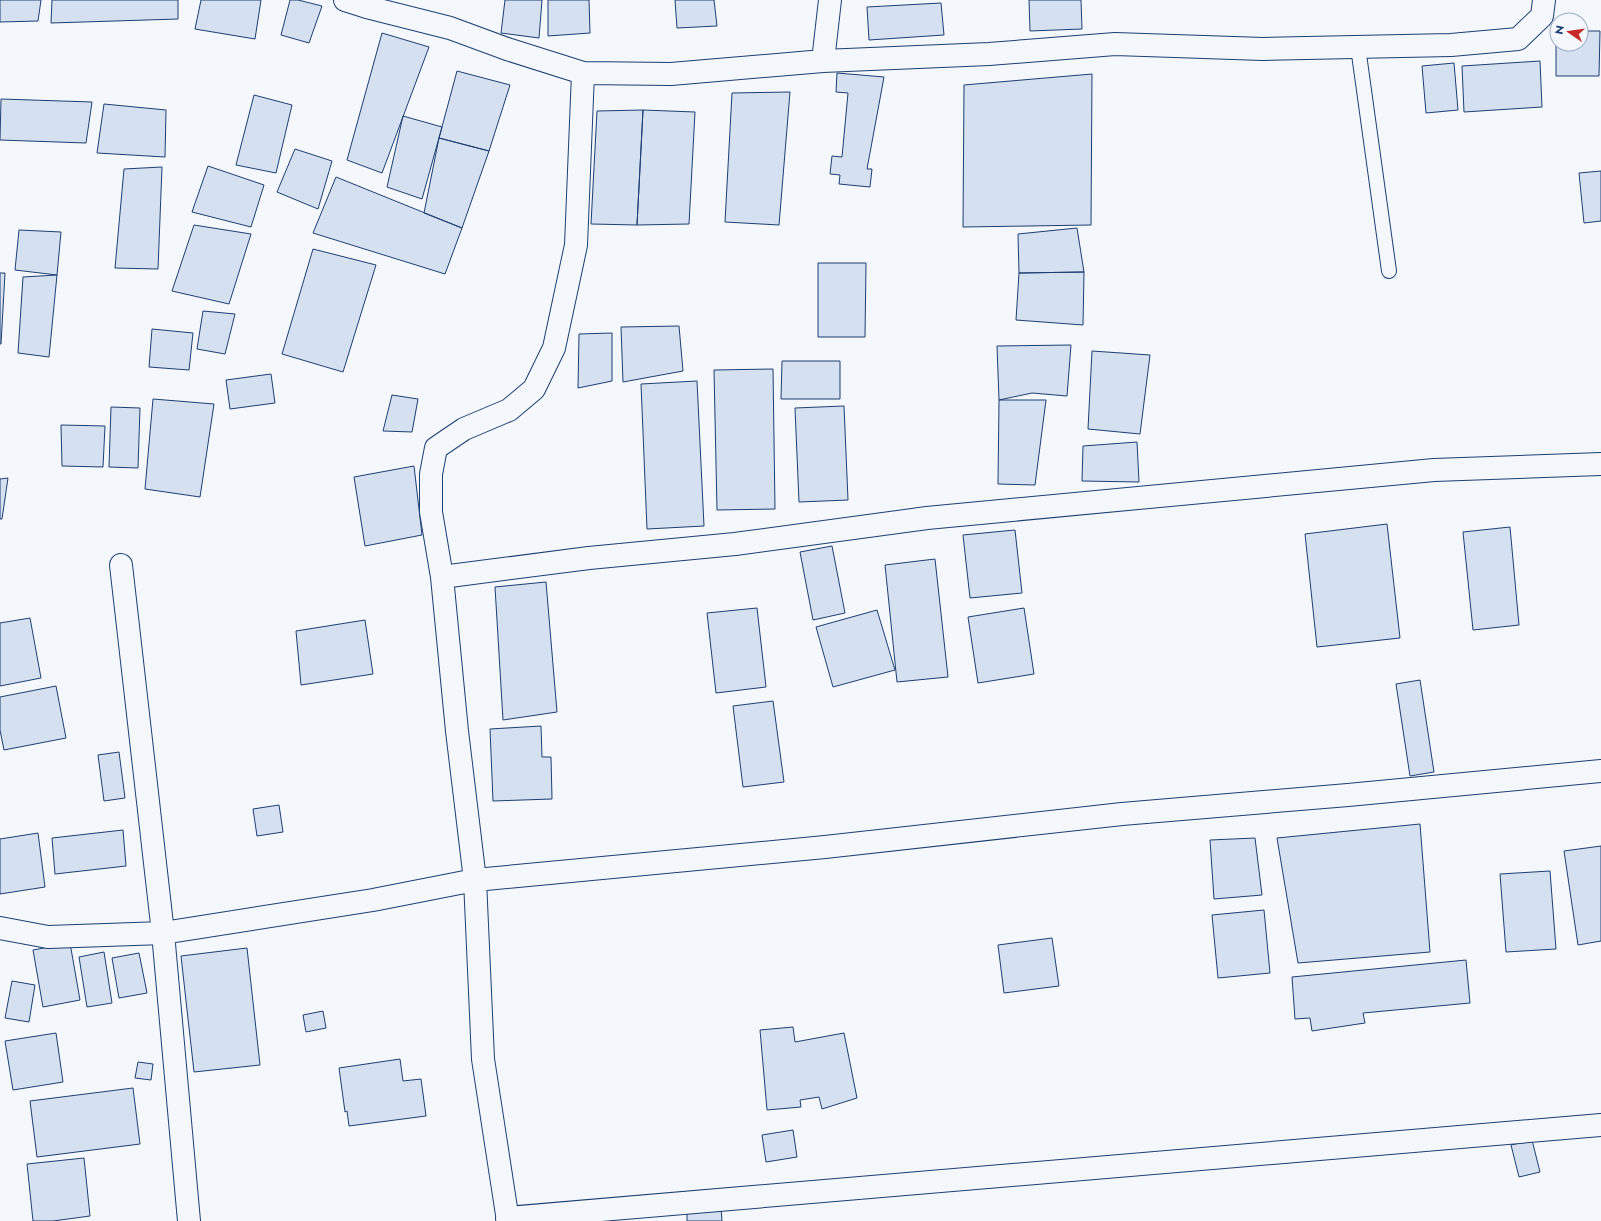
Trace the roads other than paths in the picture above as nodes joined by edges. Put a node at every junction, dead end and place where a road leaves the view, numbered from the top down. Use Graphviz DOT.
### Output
graph roads {
  1 [pos="345,0"];
  2 [pos="830,0"];
  3 [pos="1544,0"];
  4 [pos="1358,47"];
  5 [pos="824,61"];
  6 [pos="583,73"];
  7 [pos="1389,271"];
  8 [pos="1601,464"];
  9 [pos="121,565"];
  10 [pos="442,577"];
  11 [pos="1601,771"];
  12 [pos="475,880"];
  13 [pos="0,928"];
  14 [pos="163,933"];
  15 [pos="1601,1124"];
  16 [pos="508,1219"];
  17 [pos="189,1221"];
  1 -- 6 [label="street"];
  2 -- 5 [label="street"];
  3 -- 4 [label="street"];
  4 -- 5 [label="street"];
  4 -- 7 [label="lane"];
  5 -- 6 [label="street"];
  6 -- 10 [label="street"];
  8 -- 10 [label="street"];
  9 -- 14 [label="street"];
  10 -- 12 [label="street"];
  11 -- 12 [label="street"];
  12 -- 14 [label="street"];
  12 -- 16 [label="street"];
  13 -- 14 [label="street"];
  14 -- 17 [label="street"];
  15 -- 16 [label="street"];
}
